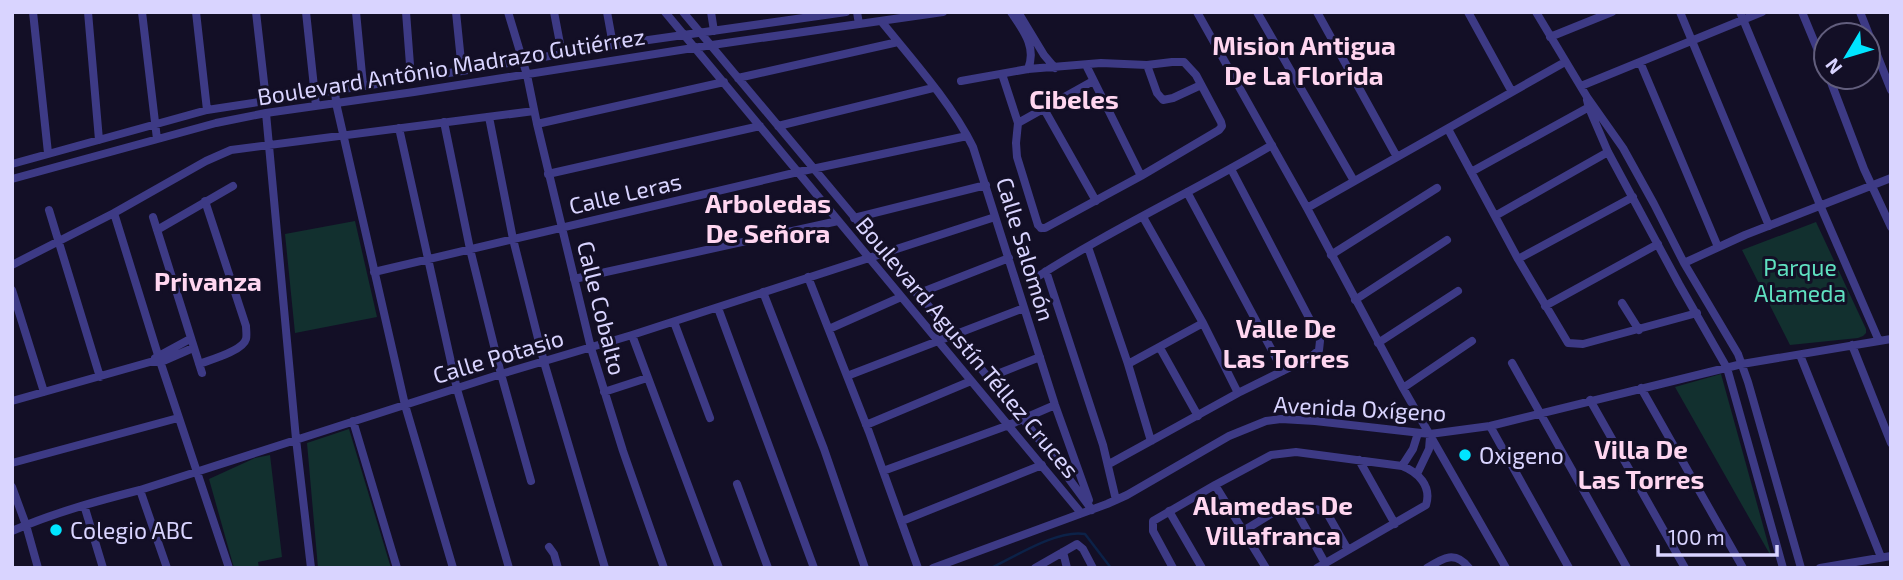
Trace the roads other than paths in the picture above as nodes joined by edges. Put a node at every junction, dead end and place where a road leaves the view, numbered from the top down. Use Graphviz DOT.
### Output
graph roads {
  1 [pos="33,12"];
  2 [pos="88,12"];
  3 [pos="142,12"];
  4 [pos="196,12"];
  5 [pos="256,12"];
  6 [pos="306,12"];
  7 [pos="356,12"];
  8 [pos="406,12"];
  9 [pos="456,12"];
  10 [pos="508,12"];
  11 [pos="554,12"];
  12 [pos="607,12"];
  13 [pos="665,12"];
  14 [pos="684,12"];
  15 [pos="711,12"];
  16 [pos="764,12"];
  17 [pos="846,12"];
  18 [pos="857,12"];
  19 [pos="943,12"];
  20 [pos="1011,12"];
  21 [pos="1018,12"];
  22 [pos="1197,12"];
  23 [pos="1257,12"];
  24 [pos="1317,12"];
  25 [pos="1468,12"];
  26 [pos="1536,12"];
  27 [pos="1612,12"];
  28 [pos="1680,12"];
  29 [pos="1762,12"];
  30 [pos="1802,12"];
  31 [pos="1860,12"];
  32 [pos="1742,16"];
  33 [pos="881,21"];
  34 [pos="765,24"];
  35 [pos="859,24"];
  36 [pos="714,31"];
  37 [pos="702,33"];
  38 [pos="684,36"];
  39 [pos="1812,36"];
  40 [pos="1550,37"];
  41 [pos="898,42"];
  42 [pos="1691,42"];
  43 [pos="613,45"];
  44 [pos="712,45"];
  45 [pos="695,48"];
  46 [pos="562,54"];
  47 [pos="522,61"];
  48 [pos="1565,62"];
  49 [pos="1640,62"];
  50 [pos="1086,65"];
  51 [pos="1147,65"];
  52 [pos="1055,68"];
  53 [pos="1028,69"];
  54 [pos="462,71"];
  55 [pos="1002,74"];
  56 [pos="527,75"];
  57 [pos="411,78"];
  58 [pos="738,78"];
  59 [pos="961,80"];
  60 [pos="1093,81"];
  61 [pos="723,82"];
  62 [pos="363,85"];
  63 [pos="1201,85"];
  64 [pos="1581,86"];
  65 [pos="933,88"];
  66 [pos="335,89"];
  67 [pos="1891,90"];
  68 [pos="1834,91"];
  69 [pos="1512,92"];
  70 [pos="315,93"];
  71 [pos="266,100"];
  72 [pos="336,103"];
  73 [pos="316,106"];
  74 [pos="1591,106"];
  75 [pos="1044,109"];
  76 [pos="207,110"];
  77 [pos="534,111"];
  78 [pos="266,113"];
  79 [pos="489,117"];
  80 [pos="444,122"];
  81 [pos="1018,123"];
  82 [pos="154,124"];
  83 [pos="537,124"];
  84 [pos="760,126"];
  85 [pos="778,126"];
  86 [pos="399,128"];
  87 [pos="1448,129"];
  88 [pos="967,135"];
  89 [pos="344,136"];
  90 [pos="157,139"];
  91 [pos="99,140"];
  92 [pos="270,144"];
  93 [pos="1272,145"];
  94 [pos="1608,152"];
  95 [pos="48,153"];
  96 [pos="1397,157"];
  97 [pos="12,164"];
  98 [pos="1231,169"];
  99 [pos="814,170"];
  100 [pos="798,172"];
  101 [pos="1471,172"];
  102 [pos="548,174"];
  103 [pos="1141,176"];
  104 [pos="1891,178"];
  105 [pos="12,179"];
  106 [pos="1354,181"];
  107 [pos="986,185"];
  108 [pos="1871,185"];
  109 [pos="233,186"];
  110 [pos="1437,188"];
  111 [pos="1187,192"];
  112 [pos="1633,197"];
  113 [pos="205,201"];
  114 [pos="1096,201"];
  115 [pos="1820,205"];
  116 [pos="1307,208"];
  117 [pos="49,210"];
  118 [pos="114,213"];
  119 [pos="1495,216"];
  120 [pos="153,217"];
  121 [pos="995,217"];
  122 [pos="1143,217"];
  123 [pos="854,218"];
  124 [pos="838,220"];
  125 [pos="1769,226"];
  126 [pos="562,227"];
  127 [pos="1891,227"];
  128 [pos="1041,228"];
  129 [pos="158,230"];
  130 [pos="1037,237"];
  131 [pos="513,239"];
  132 [pos="1447,240"];
  133 [pos="59,242"];
  134 [pos="1658,244"];
  135 [pos="1088,247"];
  136 [pos="1718,247"];
  137 [pos="470,249"];
  138 [pos="884,254"];
  139 [pos="1331,256"];
  140 [pos="1009,258"];
  141 [pos="429,259"];
  142 [pos="869,259"];
  143 [pos="1518,259"];
  144 [pos="1684,263"];
  145 [pos="12,265"];
  146 [pos="1046,271"];
  147 [pos="374,272"];
  148 [pos="808,277"];
  149 [pos="574,279"];
  150 [pos="1034,279"];
  151 [pos="12,290"];
  152 [pos="1458,291"];
  153 [pos="763,292"];
  154 [pos="918,294"];
  155 [pos="901,297"];
  156 [pos="1355,300"];
  157 [pos="1622,303"];
  158 [pos="1545,306"];
  159 [pos="1024,307"];
  160 [pos="718,308"];
  161 [pos="1697,313"];
  162 [pos="674,322"];
  163 [pos="1203,323"];
  164 [pos="829,329"];
  165 [pos="1639,330"];
  166 [pos="632,335"];
  167 [pos="952,336"];
  168 [pos="1891,339"];
  169 [pos="938,341"];
  170 [pos="1472,341"];
  171 [pos="1879,341"];
  172 [pos="1378,343"];
  173 [pos="192,344"];
  174 [pos="1852,345"];
  175 [pos="591,348"];
  176 [pos="1160,348"];
  177 [pos="1800,355"];
  178 [pos="1040,357"];
  179 [pos="159,358"];
  180 [pos="544,362"];
  181 [pos="1512,363"];
  182 [pos="1128,364"];
  183 [pos="1742,364"];
  184 [pos="1727,368"];
  185 [pos="1283,370"];
  186 [pos="501,374"];
  187 [pos="847,376"];
  188 [pos="100,377"];
  189 [pos="647,378"];
  190 [pos="987,378"];
  191 [pos="971,381"];
  192 [pos="457,388"];
  193 [pos="1403,388"];
  194 [pos="1641,388"];
  195 [pos="44,392"];
  196 [pos="604,392"];
  197 [pos="1238,393"];
  198 [pos="1590,400"];
  199 [pos="12,401"];
  200 [pos="405,405"];
  201 [pos="1055,405"];
  202 [pos="1542,414"];
  203 [pos="1198,416"];
  204 [pos="178,418"];
  205 [pos="710,418"];
  206 [pos="1023,419"];
  207 [pos="353,421"];
  208 [pos="866,425"];
  209 [pos="1009,425"];
  210 [pos="1490,426"];
  211 [pos="1418,433"];
  212 [pos="1430,434"];
  213 [pos="296,439"];
  214 [pos="1150,440"];
  215 [pos="1891,443"];
  216 [pos="1360,460"];
  217 [pos="12,463"];
  218 [pos="1109,464"];
  219 [pos="1042,465"];
  220 [pos="1402,466"];
  221 [pos="883,471"];
  222 [pos="197,472"];
  223 [pos="1417,474"];
  224 [pos="1775,474"];
  225 [pos="1758,478"];
  226 [pos="531,481"];
  227 [pos="737,484"];
  228 [pos="1215,485"];
  229 [pos="12,487"];
  230 [pos="140,490"];
  231 [pos="1116,500"];
  232 [pos="84,505"];
  233 [pos="1294,507"];
  234 [pos="1092,510"];
  235 [pos="1169,512"];
  236 [pos="1081,513"];
  237 [pos="902,521"];
  238 [pos="1395,524"];
  239 [pos="26,525"];
  240 [pos="12,531"];
  241 [pos="1244,531"];
  242 [pos="549,547"];
  243 [pos="1348,550"];
  244 [pos="1063,552"];
  245 [pos="1886,556"];
  246 [pos="1321,566"];
  247 [pos="38,568"];
  248 [pos="103,568"];
  249 [pos="167,568"];
  250 [pos="229,568"];
  251 [pos="311,568"];
  252 [pos="397,568"];
  253 [pos="453,568"];
  254 [pos="509,568"];
  255 [pos="558,568"];
  256 [pos="605,568"];
  257 [pos="664,568"];
  258 [pos="719,568"];
  259 [pos="768,568"];
  260 [pos="814,568"];
  261 [pos="865,568"];
  262 [pos="918,568"];
  263 [pos="933,568"];
  264 [pos="1035,568"];
  265 [pos="1067,568"];
  266 [pos="1093,568"];
  267 [pos="1173,568"];
  268 [pos="1202,568"];
  269 [pos="1266,568"];
  270 [pos="1427,568"];
  271 [pos="1469,568"];
  272 [pos="1506,568"];
  273 [pos="1569,568"];
  274 [pos="1628,568"];
  275 [pos="1685,568"];
  276 [pos="1743,568"];
  277 [pos="1783,568"];
  278 [pos="1801,568"];
  279 [pos="1820,568"];
  1 -- 95 [label="street"];
  2 -- 91 [label="street"];
  3 -- 82 [label="street"];
  4 -- 76 [label="street"];
  5 -- 71 [label="street"];
  6 -- 70 [label="street"];
  7 -- 62 [label="street"];
  8 -- 57 [label="street"];
  9 -- 54 [label="street"];
  10 -- 47 [label="street, Calle Cobalto"];
  11 -- 46 [label="street"];
  12 -- 43 [label="street"];
  13 -- 38 [label="street, Boulevard Agustín Téllez Cruces"];
  14 -- 37 [label="street, Boulevard Agustín Téllez Cruces"];
  15 -- 36 [label="street"];
  16 -- 34 [label="street"];
  17 -- 34 [label="street, Boulevard Antônio Madrazo Gutiérrez"];
  18 -- 35 [label="street"];
  19 -- 33 [label="street, Boulevard Antônio Madrazo Gutiérrez"];
  20 -- 53 [label="street"];
  21 -- 52 [label="street"];
  22 -- 93 [label="street"];
  23 -- 106 [label="street"];
  24 -- 96 [label="street"];
  25 -- 69 [label="street"];
  26 -- 40 [label="street"];
  27 -- 40 [label="street"];
  28 -- 42 [label="street"];
  29 -- 32 [label="street"];
  30 -- 39 [label="street"];
  31 -- 67 [label="street"];
  32 -- 42 [label="street"];
  32 -- 115 [label="street"];
  33 -- 35 [label="street, Boulevard Antônio Madrazo Gutiérrez"];
  33 -- 41 [label="street, Calle Salomón"];
  34 -- 36 [label="street, Boulevard Antônio Madrazo Gutiérrez"];
  35 -- 44 [label="street, Boulevard Antônio Madrazo Gutiérrez"];
  36 -- 37 [label="street, Boulevard Antônio Madrazo Gutiérrez"];
  37 -- 38 [label="street, Boulevard Antônio Madrazo Gutiérrez"];
  37 -- 44 [label="street, Boulevard Agustín Téllez Cruces"];
  38 -- 43 [label="street, Boulevard Antônio Madrazo Gutiérrez"];
  38 -- 45 [label="street, Boulevard Agustín Téllez Cruces"];
  40 -- 48 [label="street"];
  41 -- 58 [label="street"];
  41 -- 65 [label="street, Calle Salomón"];
  42 -- 49 [label="street"];
  42 -- 125 [label="street"];
  43 -- 46 [label="street, Boulevard Antônio Madrazo Gutiérrez"];
  44 -- 45 [label="street, Boulevard Antônio Madrazo Gutiérrez"];
  44 -- 58 [label="street, Boulevard Agustín Téllez Cruces"];
  45 -- 56 [label="street, Boulevard Antônio Madrazo Gutiérrez"];
  45 -- 61 [label="street, Boulevard Agustín Téllez Cruces"];
  46 -- 47 [label="street, Boulevard Antônio Madrazo Gutiérrez"];
  47 -- 54 [label="street, Boulevard Antônio Madrazo Gutiérrez"];
  47 -- 56 [label="street, Calle Cobalto"];
  48 -- 64 [label="street"];
  48 -- 69 [label="street"];
  49 -- 64 [label="street"];
  49 -- 136 [label="street"];
  50 -- 51 [label="street"];
  50 -- 52 [label="street"];
  50 -- 60 [label="street"];
  51 -- 63 [label="street"];
  51 -- 63 [label="street"];
  52 -- 53 [label="street"];
  53 -- 55 [label="street"];
  54 -- 57 [label="street, Boulevard Antônio Madrazo Gutiérrez"];
  55 -- 59 [label="street"];
  55 -- 81 [label="street"];
  56 -- 72 [label="street, Boulevard Antônio Madrazo Gutiérrez"];
  56 -- 77 [label="street, Calle Cobalto"];
  57 -- 62 [label="street, Boulevard Antônio Madrazo Gutiérrez"];
  58 -- 85 [label="street, Boulevard Agustín Téllez Cruces"];
  60 -- 75 [label="street"];
  60 -- 103 [label="street"];
  61 -- 83 [label="street"];
  61 -- 84 [label="street, Boulevard Agustín Téllez Cruces"];
  62 -- 66 [label="street, Boulevard Antônio Madrazo Gutiérrez"];
  63 -- 103 [label="street"];
  64 -- 74 [label="street"];
  65 -- 85 [label="street"];
  65 -- 88 [label="street, Calle Salomón"];
  66 -- 70 [label="street, Boulevard Antônio Madrazo Gutiérrez"];
  66 -- 72 [label="street"];
  68 -- 108 [label="street"];
  69 -- 87 [label="street"];
  70 -- 71 [label="street, Boulevard Antônio Madrazo Gutiérrez"];
  70 -- 73 [label="street"];
  71 -- 76 [label="street, Boulevard Antônio Madrazo Gutiérrez"];
  72 -- 73 [label="street, Boulevard Antônio Madrazo Gutiérrez"];
  72 -- 89 [label="street"];
  73 -- 78 [label="street, Boulevard Antônio Madrazo Gutiérrez"];
  74 -- 94 [label="street"];
  74 -- 101 [label="street"];
  74 -- 144 [label="street"];
  75 -- 81 [label="street"];
  75 -- 114 [label="street"];
  76 -- 82 [label="street, Boulevard Antônio Madrazo Gutiérrez"];
  77 -- 79 [label="street"];
  77 -- 83 [label="street, Calle Cobalto"];
  78 -- 90 [label="street, Boulevard Antônio Madrazo Gutiérrez"];
  78 -- 92 [label="street"];
  79 -- 80 [label="street"];
  79 -- 131 [label="street"];
  80 -- 86 [label="street"];
  80 -- 137 [label="street"];
  81 -- 128 [label="street"];
  82 -- 90 [label="street"];
  82 -- 91 [label="street, Boulevard Antônio Madrazo Gutiérrez"];
  83 -- 102 [label="street, Calle Cobalto"];
  84 -- 100 [label="street, Boulevard Agustín Téllez Cruces"];
  84 -- 102 [label="street"];
  85 -- 99 [label="street, Boulevard Agustín Téllez Cruces"];
  86 -- 89 [label="street"];
  86 -- 141 [label="street"];
  87 -- 96 [label="street"];
  87 -- 101 [label="street"];
  88 -- 99 [label="street, Calle Leras"];
  88 -- 107 [label="street, Calle Salomón"];
  89 -- 92 [label="street"];
  89 -- 147 [label="street"];
  90 -- 105 [label="street, Boulevard Antônio Madrazo Gutiérrez"];
  91 -- 95 [label="street, Boulevard Antônio Madrazo Gutiérrez"];
  92 -- 118 [label="street"];
  92 -- 213 [label="street"];
  93 -- 98 [label="street"];
  93 -- 116 [label="street"];
  94 -- 112 [label="street"];
  94 -- 119 [label="street"];
  95 -- 97 [label="street, Boulevard Antônio Madrazo Gutiérrez"];
  96 -- 106 [label="street"];
  98 -- 111 [label="street"];
  98 -- 185 [label="street"];
  99 -- 100 [label="street, Calle Leras"];
  99 -- 123 [label="street, Boulevard Agustín Téllez Cruces"];
  100 -- 124 [label="street, Boulevard Agustín Téllez Cruces"];
  100 -- 126 [label="street, Calle Leras"];
  101 -- 119 [label="street"];
  102 -- 126 [label="street, Calle Cobalto"];
  103 -- 114 [label="street"];
  104 -- 108 [label="street"];
  106 -- 116 [label="street"];
  107 -- 121 [label="street, Calle Salomón"];
  107 -- 123 [label="street"];
  108 -- 115 [label="street"];
  108 -- 127 [label="street"];
  109 -- 113 [label="street"];
  110 -- 139 [label="street"];
  111 -- 122 [label="street"];
  111 -- 185 [label="street"];
  112 -- 134 [label="street"];
  112 -- 143 [label="street"];
  113 -- 129 [label="street"];
  113 -- 173 [label="street"];
  114 -- 128 [label="street"];
  115 -- 125 [label="street"];
  115 -- 171 [label="street"];
  116 -- 139 [label="street"];
  117 -- 133 [label="street"];
  118 -- 133 [label="street"];
  118 -- 179 [label="street"];
  119 -- 143 [label="street"];
  120 -- 129 [label="street"];
  121 -- 138 [label="street, Calle Potasio"];
  121 -- 140 [label="street, Calle Salomón"];
  122 -- 135 [label="street"];
  122 -- 163 [label="street"];
  123 -- 138 [label="street, Boulevard Agustín Téllez Cruces"];
  124 -- 142 [label="street, Boulevard Agustín Téllez Cruces"];
  124 -- 149 [label="street"];
  125 -- 136 [label="street"];
  126 -- 131 [label="street, Calle Leras"];
  126 -- 149 [label="street, Calle Cobalto"];
  128 -- 130 [label="street"];
  129 -- 173 [label="street"];
  131 -- 137 [label="street, Calle Leras"];
  131 -- 180 [label="street"];
  132 -- 156 [label="street"];
  133 -- 145 [label="street"];
  133 -- 188 [label="street"];
  134 -- 158 [label="street"];
  134 -- 161 [label="street"];
  135 -- 146 [label="street"];
  135 -- 182 [label="street"];
  136 -- 144 [label="street"];
  137 -- 141 [label="street, Calle Leras"];
  137 -- 186 [label="street"];
  138 -- 142 [label="street, Calle Potasio"];
  138 -- 154 [label="street, Boulevard Agustín Téllez Cruces"];
  139 -- 156 [label="street"];
  140 -- 154 [label="street"];
  140 -- 159 [label="street, Calle Salomón"];
  141 -- 147 [label="street, Calle Leras"];
  141 -- 192 [label="street"];
  142 -- 148 [label="street, Calle Potasio"];
  142 -- 155 [label="street, Boulevard Agustín Téllez Cruces"];
  143 -- 158 [label="street"];
  144 -- 183 [label="street"];
  146 -- 150 [label="street"];
  146 -- 218 [label="street"];
  147 -- 200 [label="street"];
  148 -- 153 [label="street, Calle Potasio"];
  148 -- 164 [label="street"];
  149 -- 175 [label="street, Calle Cobalto"];
  151 -- 195 [label="street"];
  152 -- 172 [label="street"];
  153 -- 160 [label="street, Calle Potasio"];
  153 -- 261 [label="street"];
  154 -- 167 [label="street, Boulevard Agustín Téllez Cruces"];
  155 -- 164 [label="street"];
  155 -- 169 [label="street, Boulevard Agustín Téllez Cruces"];
  156 -- 172 [label="street"];
  157 -- 165 [label="street"];
  158 -- 165 [label="street"];
  159 -- 167 [label="street"];
  159 -- 178 [label="street, Calle Salomón"];
  160 -- 162 [label="street, Calle Potasio"];
  160 -- 260 [label="street"];
  161 -- 165 [label="street"];
  161 -- 184 [label="street"];
  162 -- 166 [label="street, Calle Potasio"];
  162 -- 205 [label="street"];
  163 -- 176 [label="street"];
  163 -- 197 [label="street"];
  164 -- 187 [label="street"];
  166 -- 175 [label="street, Calle Potasio"];
  166 -- 189 [label="street"];
  167 -- 169 [label="street"];
  167 -- 190 [label="street, Boulevard Agustín Téllez Cruces"];
  168 -- 171 [label="street, Avenida Oxígeno"];
  169 -- 187 [label="street"];
  169 -- 191 [label="street, Boulevard Agustín Téllez Cruces"];
  170 -- 193 [label="street"];
  171 -- 174 [label="street, Avenida Oxígeno"];
  172 -- 193 [label="street"];
  173 -- 179 [label="street"];
  174 -- 177 [label="street, Avenida Oxígeno"];
  174 -- 215 [label="street"];
  175 -- 180 [label="street, Calle Potasio"];
  175 -- 196 [label="street, Calle Cobalto"];
  176 -- 182 [label="street"];
  176 -- 203 [label="street"];
  177 -- 183 [label="street, Avenida Oxígeno"];
  177 -- 245 [label="street"];
  178 -- 190 [label="street"];
  178 -- 201 [label="street, Calle Salomón"];
  179 -- 188 [label="street"];
  179 -- 204 [label="street"];
  180 -- 186 [label="street, Calle Potasio"];
  180 -- 256 [label="street"];
  181 -- 202 [label="street"];
  182 -- 214 [label="street"];
  183 -- 184 [label="street, Avenida Oxígeno"];
  183 -- 224 [label="street"];
  184 -- 194 [label="street, Avenida Oxígeno"];
  184 -- 225 [label="street"];
  185 -- 197 [label="street"];
  186 -- 192 [label="street, Calle Potasio"];
  186 -- 226 [label="street"];
  187 -- 208 [label="street"];
  188 -- 195 [label="street"];
  189 -- 196 [label="street"];
  189 -- 258 [label="street"];
  190 -- 206 [label="street, Boulevard Agustín Téllez Cruces"];
  191 -- 208 [label="street"];
  191 -- 209 [label="street, Boulevard Agustín Téllez Cruces"];
  192 -- 200 [label="street, Calle Potasio"];
  192 -- 254 [label="street"];
  193 -- 212 [label="street"];
  194 -- 198 [label="street, Avenida Oxígeno"];
  194 -- 276 [label="street"];
  195 -- 199 [label="street"];
  196 -- 257 [label="street, Calle Cobalto"];
  197 -- 203 [label="street"];
  198 -- 202 [label="street, Avenida Oxígeno"];
  198 -- 275 [label="street"];
  200 -- 207 [label="street, Calle Potasio"];
  200 -- 253 [label="street"];
  201 -- 206 [label="street"];
  201 -- 234 [label="street, Calle Salomón"];
  202 -- 210 [label="street, Avenida Oxígeno"];
  202 -- 274 [label="street"];
  203 -- 214 [label="street"];
  204 -- 217 [label="street"];
  204 -- 222 [label="street"];
  206 -- 209 [label="street"];
  206 -- 234 [label="street, Boulevard Agustín Téllez Cruces"];
  207 -- 213 [label="street, Calle Potasio"];
  207 -- 252 [label="street"];
  208 -- 221 [label="street"];
  209 -- 219 [label="street, Boulevard Agustín Téllez Cruces"];
  209 -- 221 [label="street"];
  210 -- 212 [label="street, Avenida Oxígeno"];
  210 -- 273 [label="street"];
  211 -- 212 [label="street, Avenida Oxígeno"];
  211 -- 220 [label="street"];
  211 -- 231 [label="street, Avenida Oxígeno"];
  212 -- 223 [label="street"];
  212 -- 272 [label="street"];
  213 -- 222 [label="street, Calle Potasio"];
  213 -- 251 [label="street"];
  214 -- 218 [label="street"];
  216 -- 220 [label="street"];
  216 -- 228 [label="street"];
  216 -- 238 [label="street"];
  218 -- 231 [label="street"];
  219 -- 236 [label="street, Boulevard Agustín Téllez Cruces"];
  219 -- 237 [label="street"];
  220 -- 223 [label="street"];
  221 -- 237 [label="street"];
  222 -- 230 [label="street, Calle Potasio"];
  222 -- 250 [label="street"];
  223 -- 238 [label="street"];
  224 -- 225 [label="street"];
  224 -- 278 [label="street"];
  225 -- 277 [label="street"];
  227 -- 259 [label="street"];
  228 -- 235 [label="street"];
  228 -- 241 [label="street"];
  229 -- 239 [label="street"];
  230 -- 232 [label="street, Calle Potasio"];
  230 -- 249 [label="street"];
  231 -- 234 [label="street, Avenida Oxígeno"];
  232 -- 239 [label="street, Calle Potasio"];
  232 -- 248 [label="street"];
  233 -- 241 [label="street"];
  233 -- 243 [label="street"];
  233 -- 246 [label="street"];
  234 -- 236 [label="street, Avenida Oxígeno"];
  235 -- 267 [label="street"];
  235 -- 268 [label="street"];
  236 -- 263 [label="street, Avenida Oxígeno"];
  237 -- 262 [label="street"];
  238 -- 243 [label="street"];
  239 -- 240 [label="street, Calle Potasio"];
  239 -- 247 [label="street"];
  241 -- 269 [label="street"];
  242 -- 255 [label="street"];
  243 -- 246 [label="street"];
  244 -- 264 [label="street"];
  244 -- 265 [label="street"];
  244 -- 266 [label="street"];
  245 -- 279 [label="street"];
  270 -- 271 [label="street"];
}
